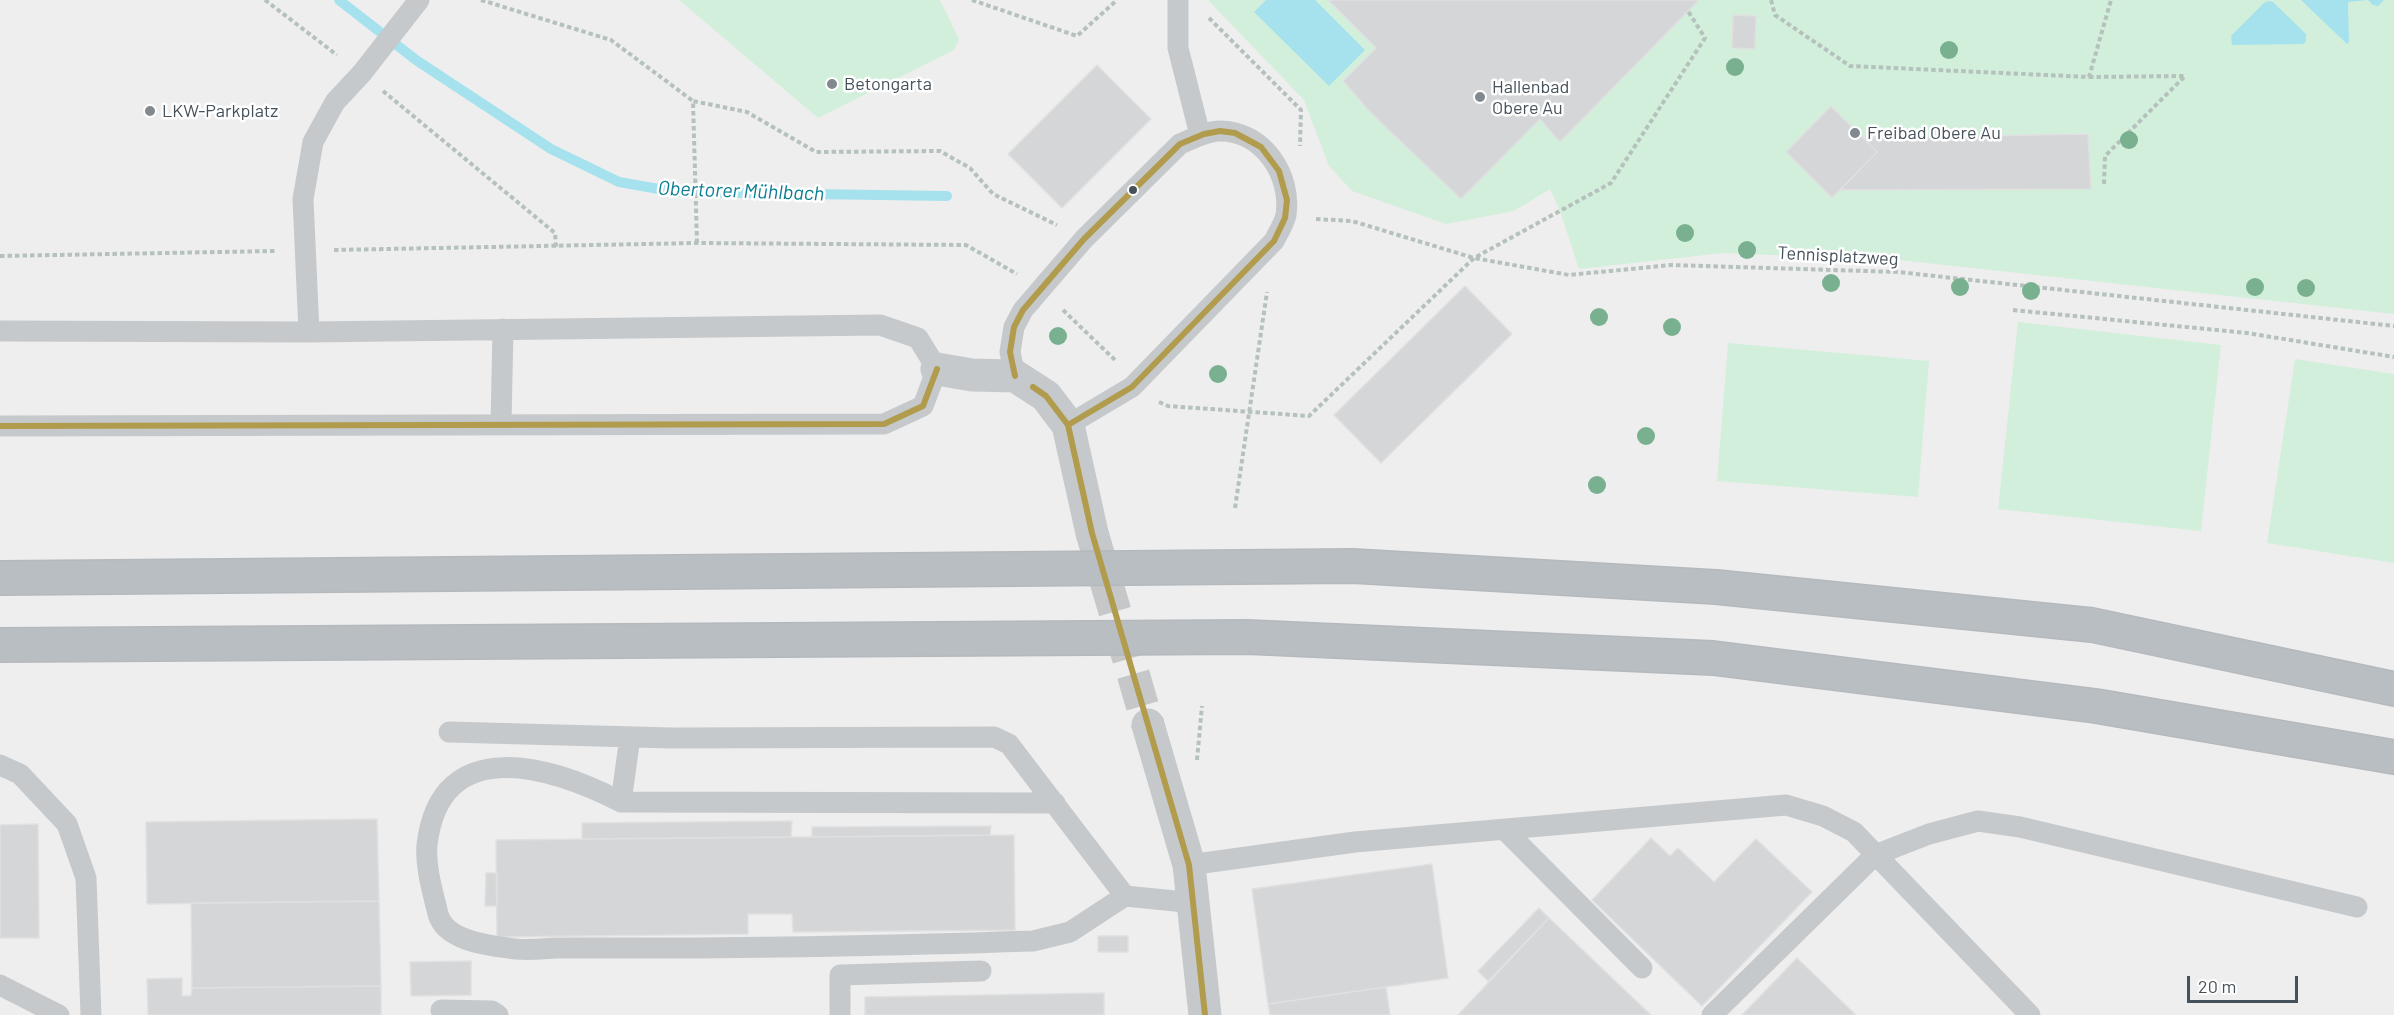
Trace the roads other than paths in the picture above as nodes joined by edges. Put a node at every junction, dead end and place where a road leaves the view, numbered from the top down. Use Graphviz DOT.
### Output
graph roads {
  1 [pos="1178,0"];
  2 [pos="417,2"];
  3 [pos="1200,135"];
  4 [pos="503,329"];
  5 [pos="0,331"];
  6 [pos="309,332"];
  7 [pos="937,369"];
  8 [pos="1015,376"];
  9 [pos="501,425"];
  10 [pos="1068,425"];
  11 [pos="0,426"];
  12 [pos="1092,532"];
  13 [pos="0,578"];
  14 [pos="0,645"];
  15 [pos="2394,689"];
  16 [pos="1148,725"];
  17 [pos="449,732"];
  18 [pos="630,737"];
  19 [pos="2394,757"];
  20 [pos="0,765"];
  21 [pos="621,802"];
  22 [pos="1055,803"];
  23 [pos="1505,830"];
  24 [pos="1875,855"];
  25 [pos="1189,865"];
  26 [pos="1125,896"];
  27 [pos="1195,903"];
  28 [pos="2357,907"];
  29 [pos="1642,968"];
  30 [pos="981,971"];
  31 [pos="0,985"];
  32 [pos="441,1010"];
  33 [pos="59,1015"];
  34 [pos="91,1015"];
  35 [pos="498,1015"];
  36 [pos="840,1015"];
  37 [pos="1205,1015"];
  38 [pos="1713,1015"];
  39 [pos="2030,1015"];
  1 -- 3 [label="lane"];
  2 -- 6 [label="lane"];
  3 -- 8 [label="lane"];
  3 -- 10 [label="lane"];
  4 -- 6 [label="lane"];
  4 -- 7 [label="lane"];
  4 -- 9 [label="lane"];
  5 -- 6 [label="lane"];
  7 -- 8 [label="street"];
  7 -- 9 [label="lane"];
  8 -- 10 [label="street"];
  9 -- 11 [label="lane"];
  10 -- 12 [label="street"];
  13 -- 15 [label="highway"];
  14 -- 19 [label="highway"];
  16 -- 25 [label="street"];
  17 -- 18 [label="lane"];
  18 -- 21 [label="lane"];
  18 -- 22 [label="lane"];
  20 -- 34 [label="lane"];
  21 -- 22 [label="lane"];
  21 -- 26 [label="lane"];
  22 -- 26 [label="lane"];
  23 -- 24 [label="lane"];
  23 -- 25 [label="lane"];
  23 -- 29 [label="lane"];
  24 -- 28 [label="lane"];
  24 -- 38 [label="lane"];
  24 -- 39 [label="lane"];
  25 -- 27 [label="street"];
  26 -- 27 [label="lane"];
  27 -- 37 [label="street"];
  30 -- 36 [label="lane"];
  31 -- 33 [label="lane"];
  32 -- 35 [label="lane"];
}
